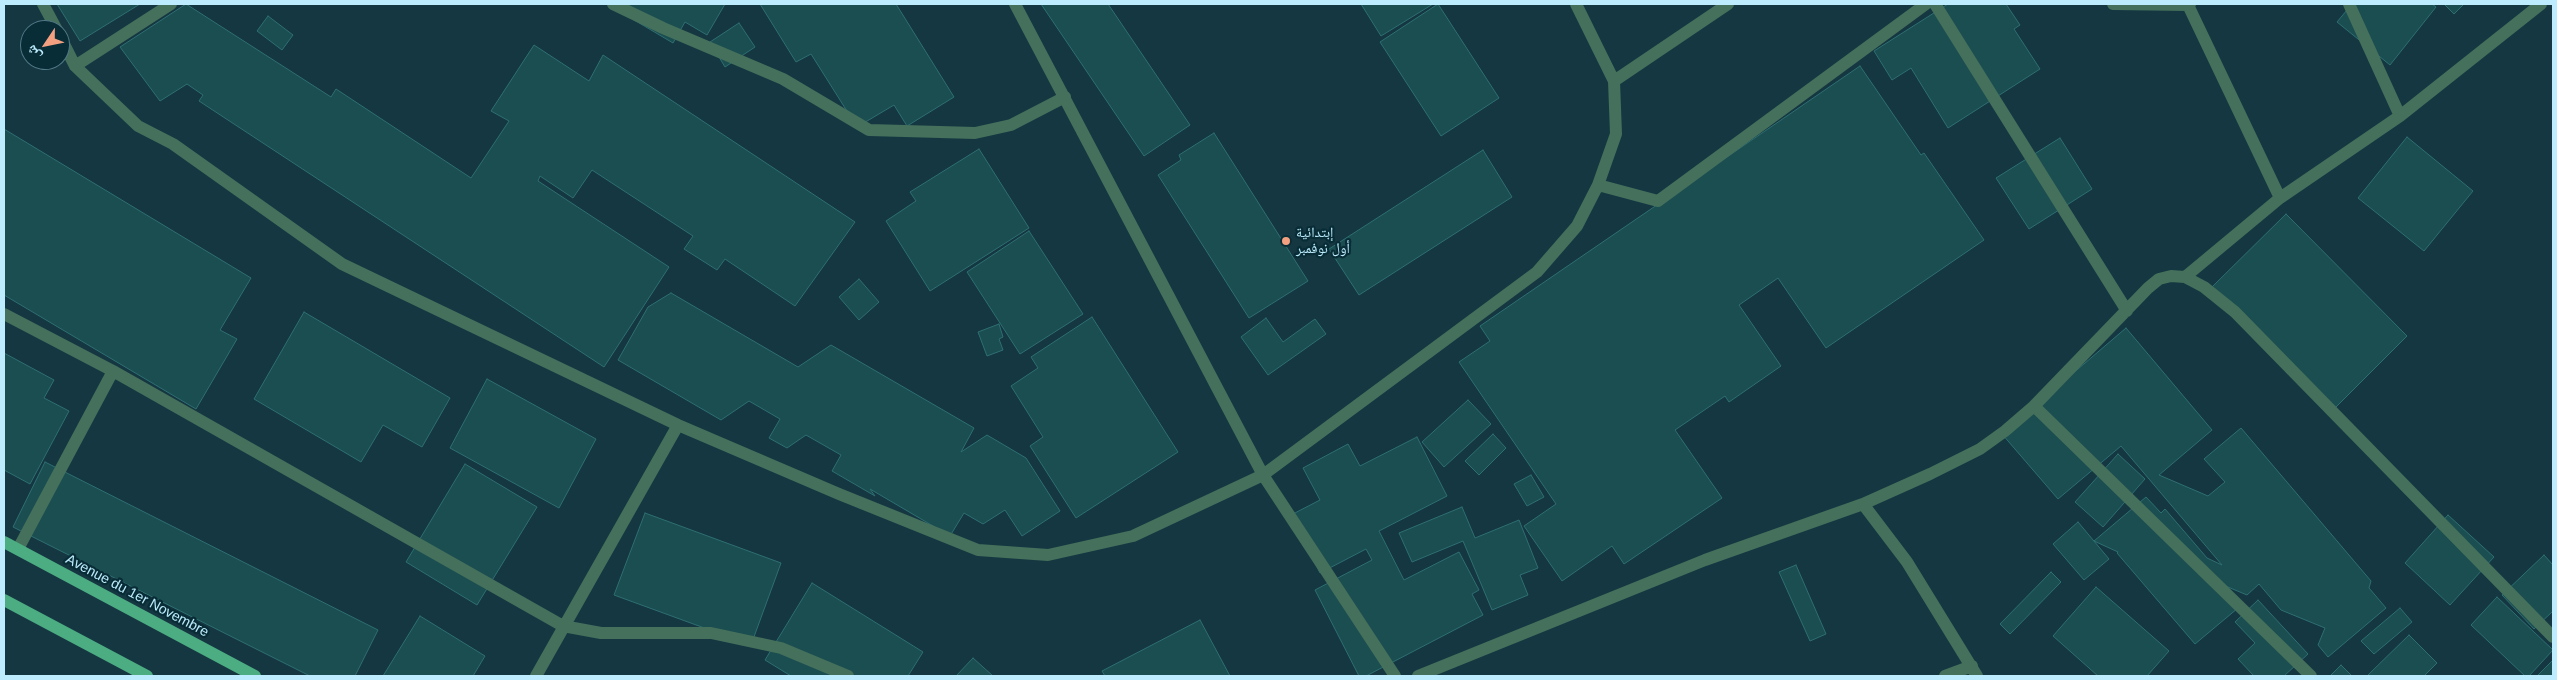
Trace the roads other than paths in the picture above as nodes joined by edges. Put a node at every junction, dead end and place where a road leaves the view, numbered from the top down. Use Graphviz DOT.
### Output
graph roads {
  1 [pos="44,4"];
  2 [pos="171,4"];
  3 [pos="613,4"];
  4 [pos="1015,4"];
  5 [pos="1576,4"];
  6 [pos="1728,4"];
  7 [pos="1926,4"];
  8 [pos="1935,4"];
  9 [pos="2113,4"];
  10 [pos="2349,4"];
  11 [pos="2541,4"];
  12 [pos="2189,5"];
  13 [pos="52,20"];
  14 [pos="70,56"];
  15 [pos="75,66"];
  16 [pos="1614,81"];
  17 [pos="1065,97"];
  18 [pos="2400,116"];
  19 [pos="1598,185"];
  20 [pos="2280,198"];
  21 [pos="2185,277"];
  22 [pos="2126,311"];
  23 [pos="4,314"];
  24 [pos="113,371"];
  25 [pos="2034,406"];
  26 [pos="678,425"];
  27 [pos="1264,475"];
  28 [pos="1863,504"];
  29 [pos="4,542"];
  30 [pos="18,549"];
  31 [pos="4,600"];
  32 [pos="563,626"];
  33 [pos="2553,637"];
  34 [pos="1974,671"];
  35 [pos="147,676"];
  36 [pos="255,676"];
  37 [pos="536,676"];
  38 [pos="848,676"];
  39 [pos="1396,676"];
  40 [pos="1418,676"];
  41 [pos="1945,676"];
  42 [pos="2311,676"];
  1 -- 13 [label="street"];
  2 -- 15 [label="street"];
  3 -- 17 [label="street"];
  4 -- 17 [label="street"];
  5 -- 16 [label="street"];
  6 -- 16 [label="street"];
  7 -- 19 [label="street"];
  8 -- 22 [label="street"];
  9 -- 12 [label="street"];
  10 -- 18 [label="street"];
  11 -- 18 [label="street"];
  12 -- 20 [label="street"];
  14 -- 15 [label="street"];
  15 -- 26 [label="street"];
  16 -- 19 [label="street"];
  17 -- 27 [label="street"];
  18 -- 20 [label="street"];
  19 -- 27 [label="street"];
  20 -- 21 [label="street"];
  21 -- 22 [label="street"];
  21 -- 33 [label="street"];
  22 -- 25 [label="street"];
  23 -- 24 [label="street"];
  24 -- 30 [label="street"];
  24 -- 32 [label="street"];
  25 -- 28 [label="street"];
  25 -- 42 [label="street"];
  26 -- 27 [label="street"];
  26 -- 32 [label="street"];
  27 -- 39 [label="street"];
  28 -- 34 [label="street"];
  28 -- 40 [label="street"];
  29 -- 30 [label="main road, Avenue du 1er Novembre"];
  30 -- 36 [label="main road, Avenue du 1er Novembre"];
  31 -- 35 [label="main road"];
  32 -- 37 [label="street"];
  32 -- 38 [label="street"];
  34 -- 41 [label="street"];
}
